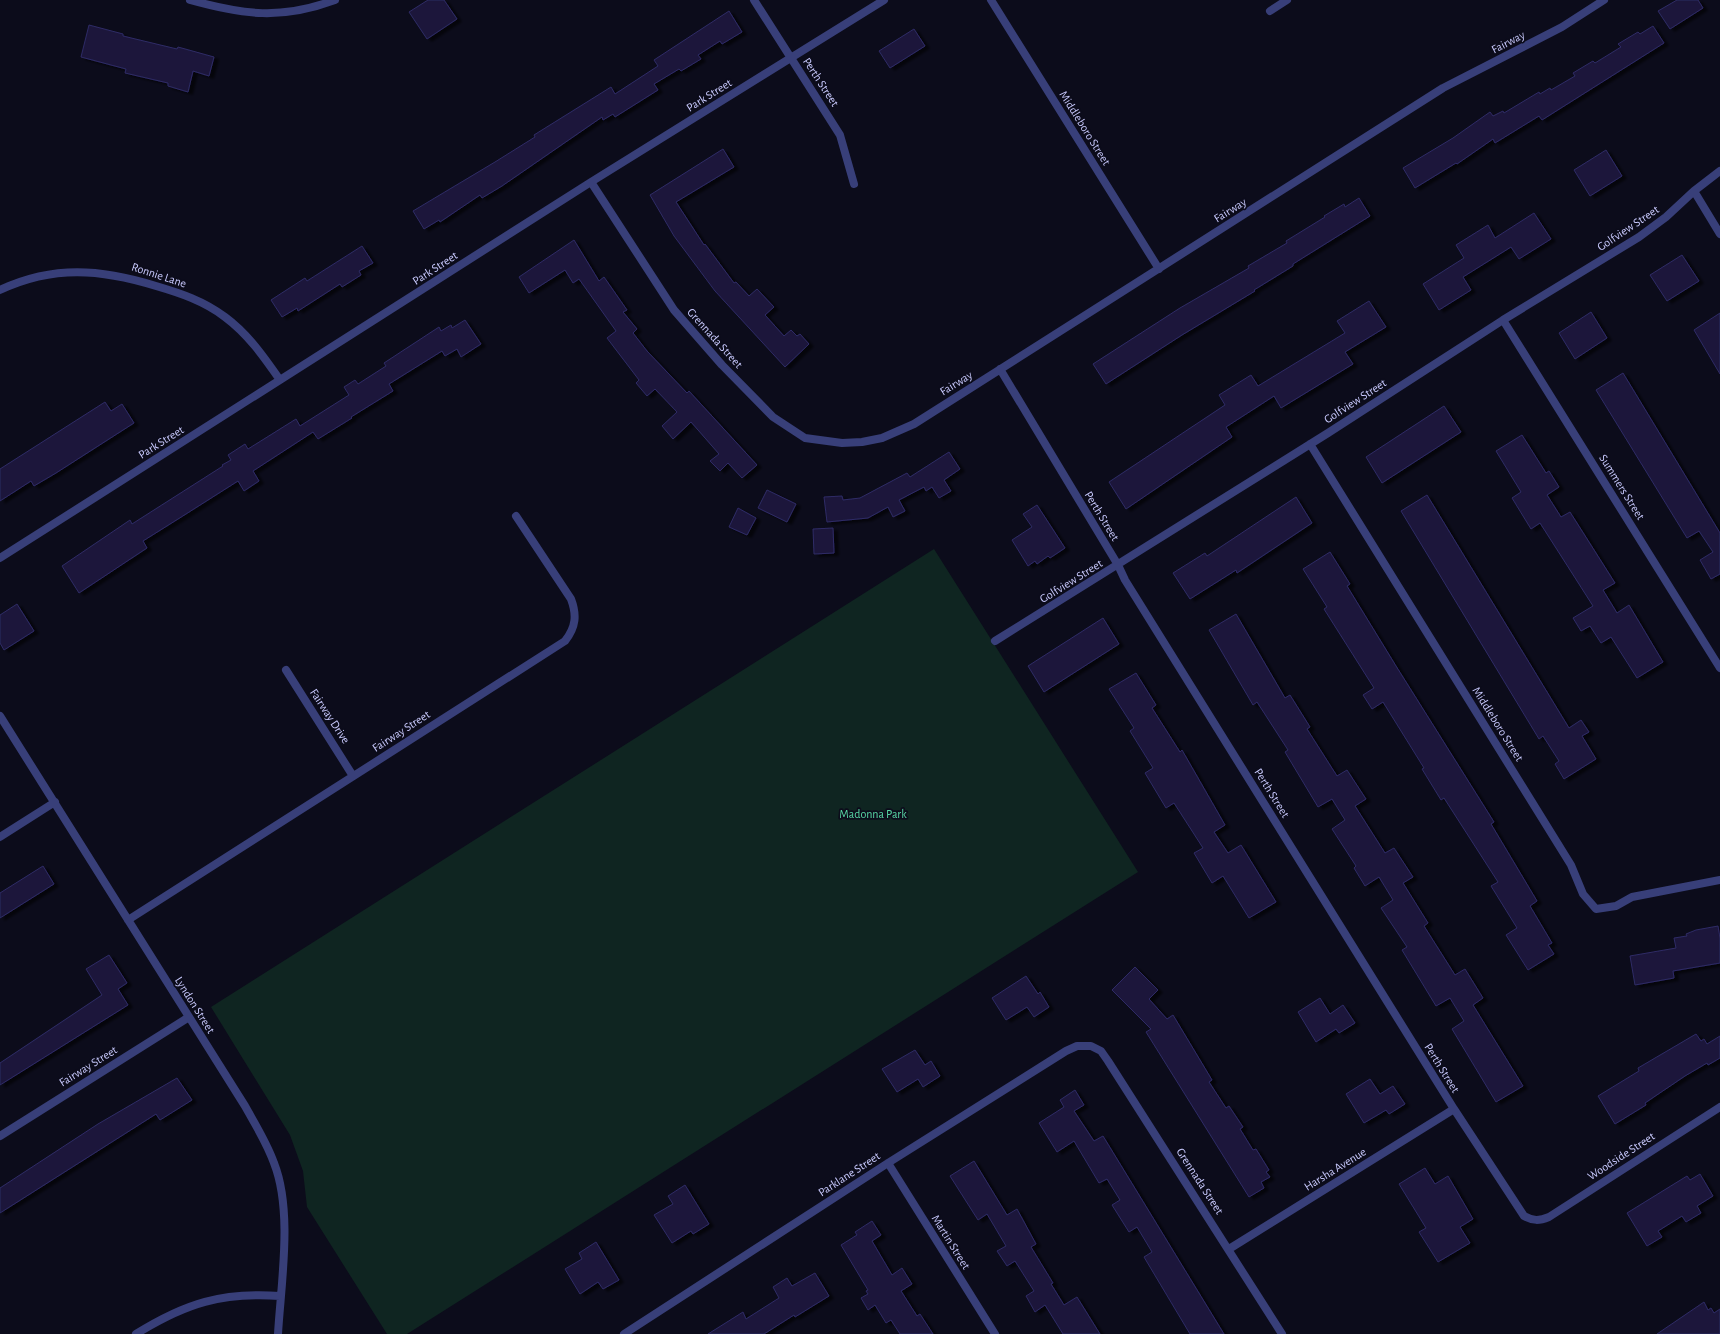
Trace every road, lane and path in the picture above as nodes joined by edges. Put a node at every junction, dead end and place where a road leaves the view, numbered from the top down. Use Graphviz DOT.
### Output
graph roads {
  1 [pos="190,0"];
  2 [pos="335,0"];
  3 [pos="754,0"];
  4 [pos="884,0"];
  5 [pos="991,0"];
  6 [pos="1287,0"];
  7 [pos="1604,0"];
  8 [pos="1270,11"];
  9 [pos="790,58"];
  10 [pos="1720,171"];
  11 [pos="591,182"];
  12 [pos="854,184"];
  13 [pos="1694,191"];
  14 [pos="1720,234"];
  15 [pos="1159,269"];
  16 [pos="0,290"];
  17 [pos="1503,320"];
  18 [pos="1000,370"];
  19 [pos="280,380"];
  20 [pos="870,440"];
  21 [pos="1310,444"];
  22 [pos="516,516"];
  23 [pos="0,558"];
  24 [pos="1118,565"];
  25 [pos="995,641"];
  26 [pos="1720,668"];
  27 [pos="286,670"];
  28 [pos="0,716"];
  29 [pos="353,776"];
  30 [pos="55,802"];
  31 [pos="0,837"];
  32 [pos="1720,880"];
  33 [pos="128,920"];
  34 [pos="189,1017"];
  35 [pos="1091,1046"];
  36 [pos="1720,1107"];
  37 [pos="1454,1109"];
  38 [pos="0,1136"];
  39 [pos="888,1163"];
  40 [pos="1533,1220"];
  41 [pos="1229,1249"];
  42 [pos="280,1296"];
  43 [pos="136,1334"];
  44 [pos="278,1334"];
  45 [pos="624,1334"];
  46 [pos="995,1334"];
  47 [pos="1282,1334"];
  1 -- 2 [label="street"];
  3 -- 9 [label="street, Perth Street"];
  4 -- 9 [label="street, Park Street"];
  5 -- 15 [label="street, Middleboro Street"];
  6 -- 8 [label="street"];
  7 -- 15 [label="street, Fairway"];
  9 -- 11 [label="street, Park Street"];
  9 -- 12 [label="street, Perth Street"];
  10 -- 13 [label="street, Golfview Street"];
  11 -- 19 [label="street, Park Street"];
  11 -- 20 [label="street, Grennada Street"];
  13 -- 14 [label="street"];
  13 -- 17 [label="street, Golfview Street"];
  15 -- 18 [label="street, Fairway"];
  16 -- 19 [label="street, Ronnie Lane"];
  17 -- 21 [label="street, Golfview Street"];
  17 -- 26 [label="street, Summers Street"];
  18 -- 20 [label="street, Fairway"];
  18 -- 24 [label="street, Perth Street"];
  19 -- 23 [label="street, Park Street"];
  21 -- 24 [label="street, Golfview Street"];
  21 -- 32 [label="street, Middleboro Street"];
  22 -- 29 [label="street, Fairway Street"];
  24 -- 25 [label="street, Golfview Street"];
  24 -- 37 [label="street, Perth Street"];
  27 -- 29 [label="street, Fairway Drive"];
  28 -- 30 [label="street, Lyndon Street"];
  29 -- 33 [label="street, Fairway Street"];
  30 -- 31 [label="street"];
  30 -- 33 [label="street, Lyndon Street"];
  33 -- 34 [label="street, Lyndon Street"];
  34 -- 38 [label="street, Fairway Street"];
  34 -- 42 [label="street, Lyndon Street"];
  35 -- 39 [label="street, Parklane Street"];
  35 -- 41 [label="street, Grennada Street"];
  36 -- 40 [label="street, Woodside Street"];
  37 -- 40 [label="street, Perth Street"];
  37 -- 41 [label="street, Harsha Avenue"];
  39 -- 45 [label="street, Parklane Street"];
  39 -- 46 [label="street, Martin Street"];
  41 -- 47 [label="street, Grennada Street"];
  42 -- 43 [label="street"];
  42 -- 44 [label="street, Lyndon Street"];
}
